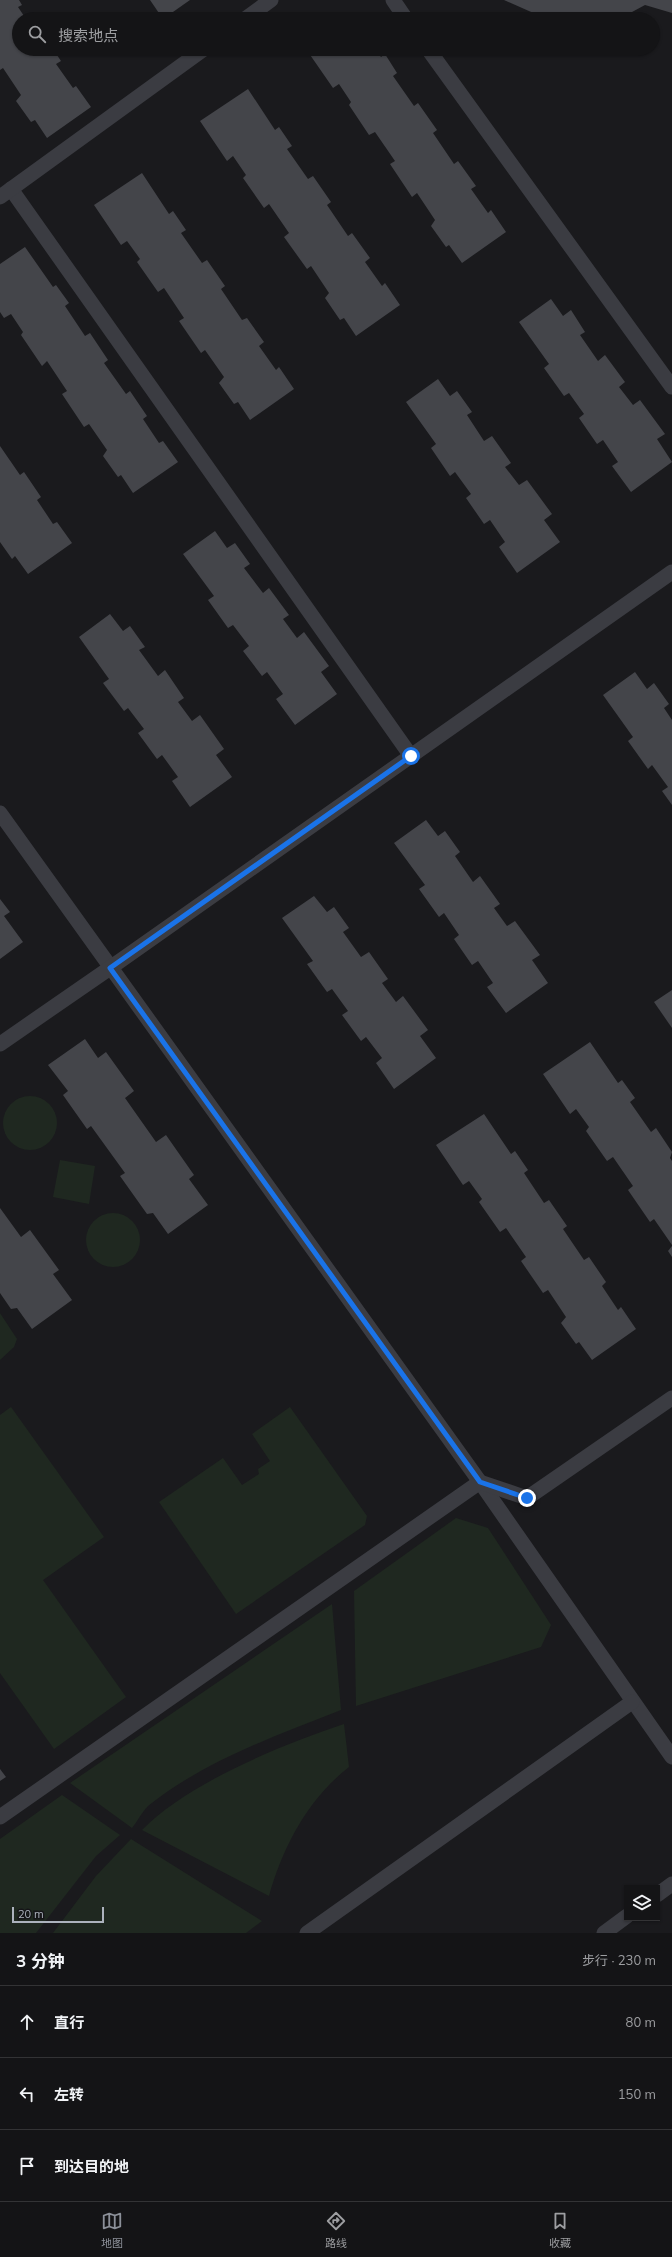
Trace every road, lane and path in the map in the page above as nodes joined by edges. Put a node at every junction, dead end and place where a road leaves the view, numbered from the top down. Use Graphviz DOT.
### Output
graph roads {
  1 [pos="271,0"];
  2 [pos="393,0"];
  3 [pos="255,12"];
  4 [pos="401,12"];
  5 [pos="194,56"];
  6 [pos="433,56"];
  7 [pos="6,193"];
  8 [pos="672,387"];
  9 [pos="672,572"];
  10 [pos="411,756"];
  11 [pos="0,813"];
  12 [pos="110,968"];
  13 [pos="0,1044"];
  14 [pos="672,1398"];
  15 [pos="480,1482"];
  16 [pos="632,1702"];
  17 [pos="672,1757"];
  18 [pos="0,1817"];
  19 [pos="672,1884"];
  20 [pos="660,1892"];
  21 [pos="624,1918"];
  22 [pos="307,1933"];
  23 [pos="604,1933"];
  1 -- 3 [label="lane"];
  2 -- 4 [label="lane"];
  5 -- 7 [label="lane"];
  6 -- 8 [label="lane"];
  7 -- 10 [label="lane"];
  9 -- 10 [label="lane"];
  10 -- 12 [label="lane"];
  11 -- 12 [label="lane"];
  12 -- 13 [label="lane"];
  12 -- 15 [label="lane"];
  14 -- 15 [label="lane"];
  15 -- 16 [label="lane"];
  15 -- 18 [label="lane"];
  16 -- 17 [label="lane"];
  16 -- 22 [label="lane"];
  19 -- 20 [label="lane"];
  21 -- 23 [label="lane"];
}
